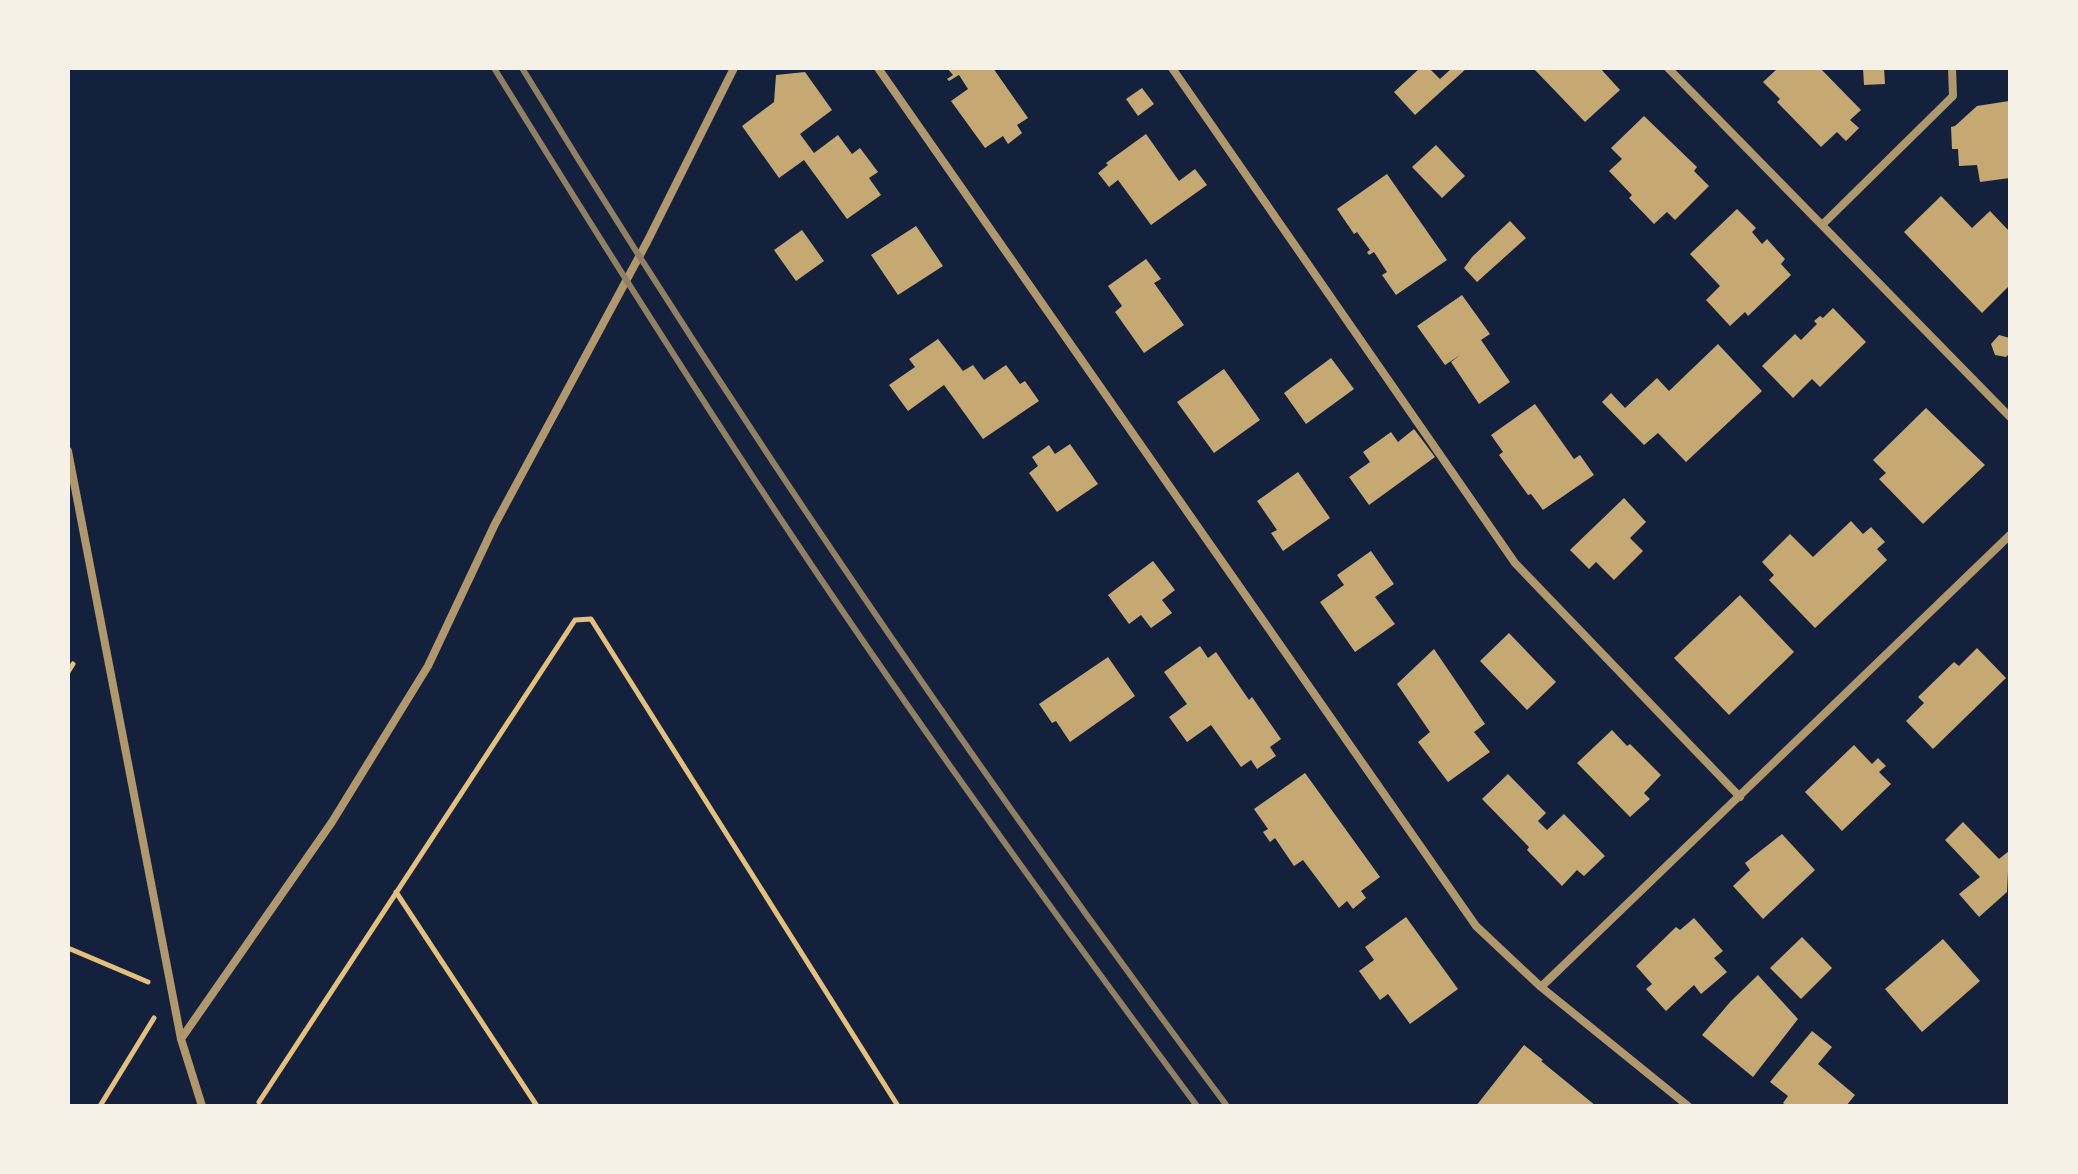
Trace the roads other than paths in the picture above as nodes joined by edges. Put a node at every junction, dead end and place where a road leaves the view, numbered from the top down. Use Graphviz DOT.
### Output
graph roads {
  1 [pos="734,68"];
  2 [pos="878,68"];
  3 [pos="1172,68"];
  4 [pos="1668,68"];
  5 [pos="1952,68"];
  6 [pos="1822,225"];
  7 [pos="2010,417"];
  8 [pos="68,451"];
  9 [pos="2010,535"];
  10 [pos="1740,797"];
  11 [pos="1541,987"];
  12 [pos="181,1039"];
  13 [pos="202,1106"];
  14 [pos="1688,1106"];
  1 -- 12 [label="street"];
  2 -- 11 [label="street"];
  3 -- 10 [label="street"];
  4 -- 6 [label="street"];
  5 -- 6 [label="street"];
  6 -- 7 [label="street"];
  8 -- 12 [label="street"];
  9 -- 10 [label="street"];
  10 -- 11 [label="street"];
  11 -- 14 [label="street"];
  12 -- 13 [label="street"];
}
